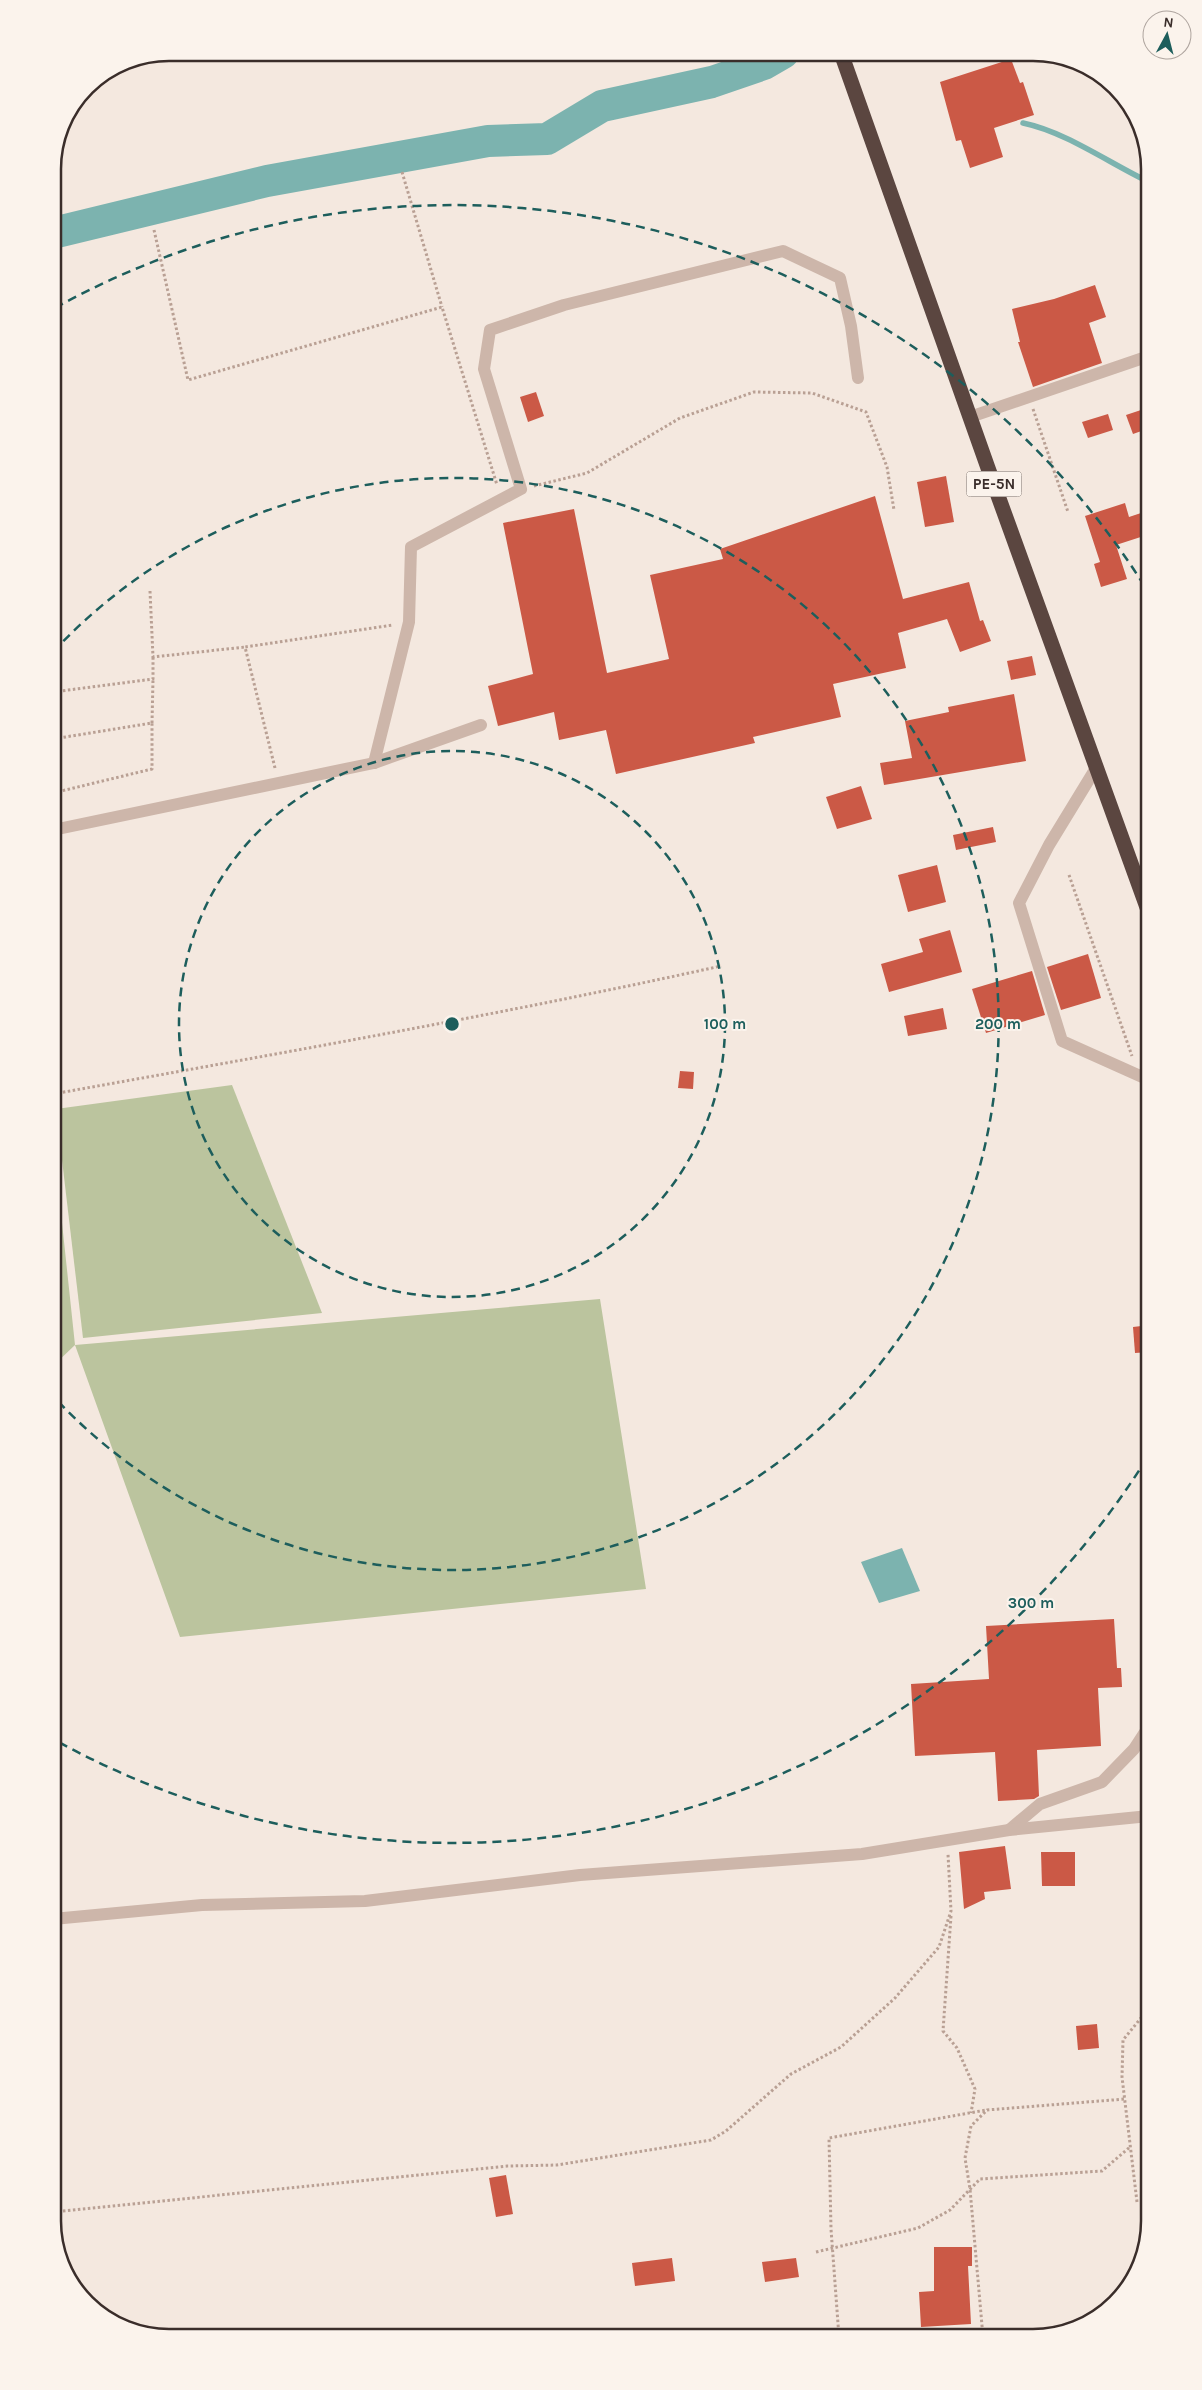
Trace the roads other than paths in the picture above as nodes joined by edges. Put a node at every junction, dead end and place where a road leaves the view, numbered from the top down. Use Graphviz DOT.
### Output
graph roads {
  1 [pos="845,61"];
  2 [pos="1141,362"];
  3 [pos="858,378"];
  4 [pos="970,417"];
  5 [pos="481,725"];
  6 [pos="374,764"];
  7 [pos="1096,768"];
  8 [pos="61,828"];
  9 [pos="1141,873"];
  10 [pos="1141,1077"];
  11 [pos="1141,1739"];
  12 [pos="1141,1817"];
  13 [pos="1010,1830"];
  14 [pos="61,1918"];
  1 -- 4 [label="highway, PE-5N"];
  2 -- 4 [label="street"];
  3 -- 6 [label="street"];
  4 -- 7 [label="highway, PE-5N"];
  5 -- 6 [label="street"];
  6 -- 8 [label="street"];
  7 -- 9 [label="highway, PE-5N"];
  7 -- 10 [label="street"];
  11 -- 13 [label="street"];
  12 -- 13 [label="street"];
  13 -- 14 [label="street"];
}
